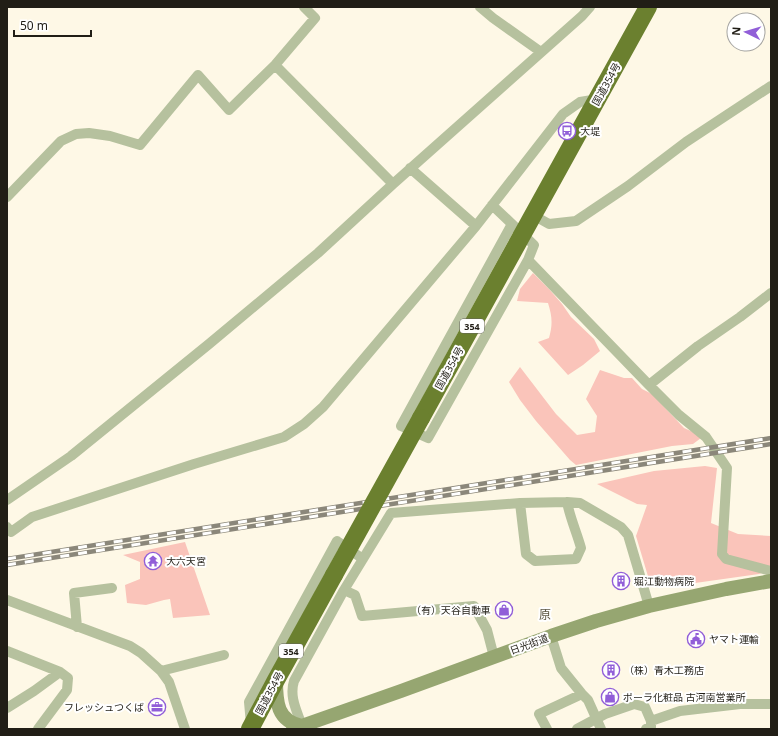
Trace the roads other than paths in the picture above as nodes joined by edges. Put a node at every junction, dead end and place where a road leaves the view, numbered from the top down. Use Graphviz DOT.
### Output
graph roads {
  1 [pos="304,7"];
  2 [pos="480,7"];
  3 [pos="590,7"];
  4 [pos="648,7"];
  5 [pos="541,52"];
  6 [pos="275,65"];
  7 [pos="771,86"];
  8 [pos="598,99"];
  9 [pos="410,168"];
  10 [pos="393,184"];
  11 [pos="7,197"];
  12 [pos="492,205"];
  13 [pos="533,216"];
  14 [pos="476,226"];
  15 [pos="518,229"];
  16 [pos="528,260"];
  17 [pos="771,293"];
  18 [pos="649,385"];
  19 [pos="7,500"];
  20 [pos="567,502"];
  21 [pos="520,503"];
  22 [pos="7,527"];
  23 [pos="363,558"];
  24 [pos="771,571"];
  25 [pos="771,581"];
  26 [pos="112,588"];
  27 [pos="344,590"];
  28 [pos="7,600"];
  29 [pos="649,606"];
  30 [pos="77,626"];
  31 [pos="551,636"];
  32 [pos="8,652"];
  33 [pos="224,655"];
  34 [pos="494,656"];
  35 [pos="161,671"];
  36 [pos="60,672"];
  37 [pos="276,680"];
  38 [pos="582,694"];
  39 [pos="771,704"];
  40 [pos="7,708"];
  41 [pos="596,719"];
  42 [pos="648,725"];
  43 [pos="298,727"];
  44 [pos="250,728"];
  45 [pos="38,729"];
  46 [pos="185,729"];
  47 [pos="547,729"];
  48 [pos="577,729"];
  49 [pos="601,729"];
  1 -- 6 [label="street"];
  2 -- 5 [label="street"];
  3 -- 5 [label="street"];
  4 -- 8 [label="highway, 国道354号 / 354"];
  5 -- 9 [label="street"];
  6 -- 10 [label="street"];
  6 -- 11 [label="street"];
  7 -- 13 [label="street"];
  8 -- 12 [label="street"];
  8 -- 13 [label="highway, 国道354号 / 354"];
  9 -- 10 [label="street"];
  9 -- 14 [label="street"];
  10 -- 19 [label="street"];
  12 -- 14 [label="street"];
  12 -- 15 [label="street"];
  13 -- 15 [label="highway, 国道354号 / 354"];
  14 -- 22 [label="street"];
  15 -- 16 [label="street"];
  15 -- 16 [label="street"];
  15 -- 37 [label="highway, 国道354号 / 354, bridge"];
  16 -- 18 [label="street"];
  17 -- 18 [label="street"];
  18 -- 24 [label="street"];
  20 -- 21 [label="street"];
  20 -- 21 [label="street"];
  20 -- 29 [label="street"];
  21 -- 23 [label="street"];
  23 -- 27 [label="street"];
  23 -- 44 [label="street"];
  25 -- 29 [label="main road, 日光街道"];
  26 -- 30 [label="street"];
  27 -- 34 [label="street"];
  27 -- 43 [label="street"];
  28 -- 30 [label="street"];
  29 -- 31 [label="main road, 日光街道"];
  30 -- 35 [label="street"];
  31 -- 34 [label="main road, 日光街道"];
  31 -- 38 [label="street"];
  32 -- 36 [label="street"];
  33 -- 35 [label="street"];
  34 -- 43 [label="main road, 日光街道"];
  35 -- 46 [label="street"];
  36 -- 40 [label="street"];
  36 -- 45 [label="street"];
  37 -- 43 [label="main road"];
  37 -- 44 [label="highway, 国道354号 / 354"];
  38 -- 41 [label="street"];
  38 -- 47 [label="street"];
  39 -- 42 [label="street"];
  41 -- 42 [label="street"];
  41 -- 48 [label="street"];
  41 -- 49 [label="street"];
}
